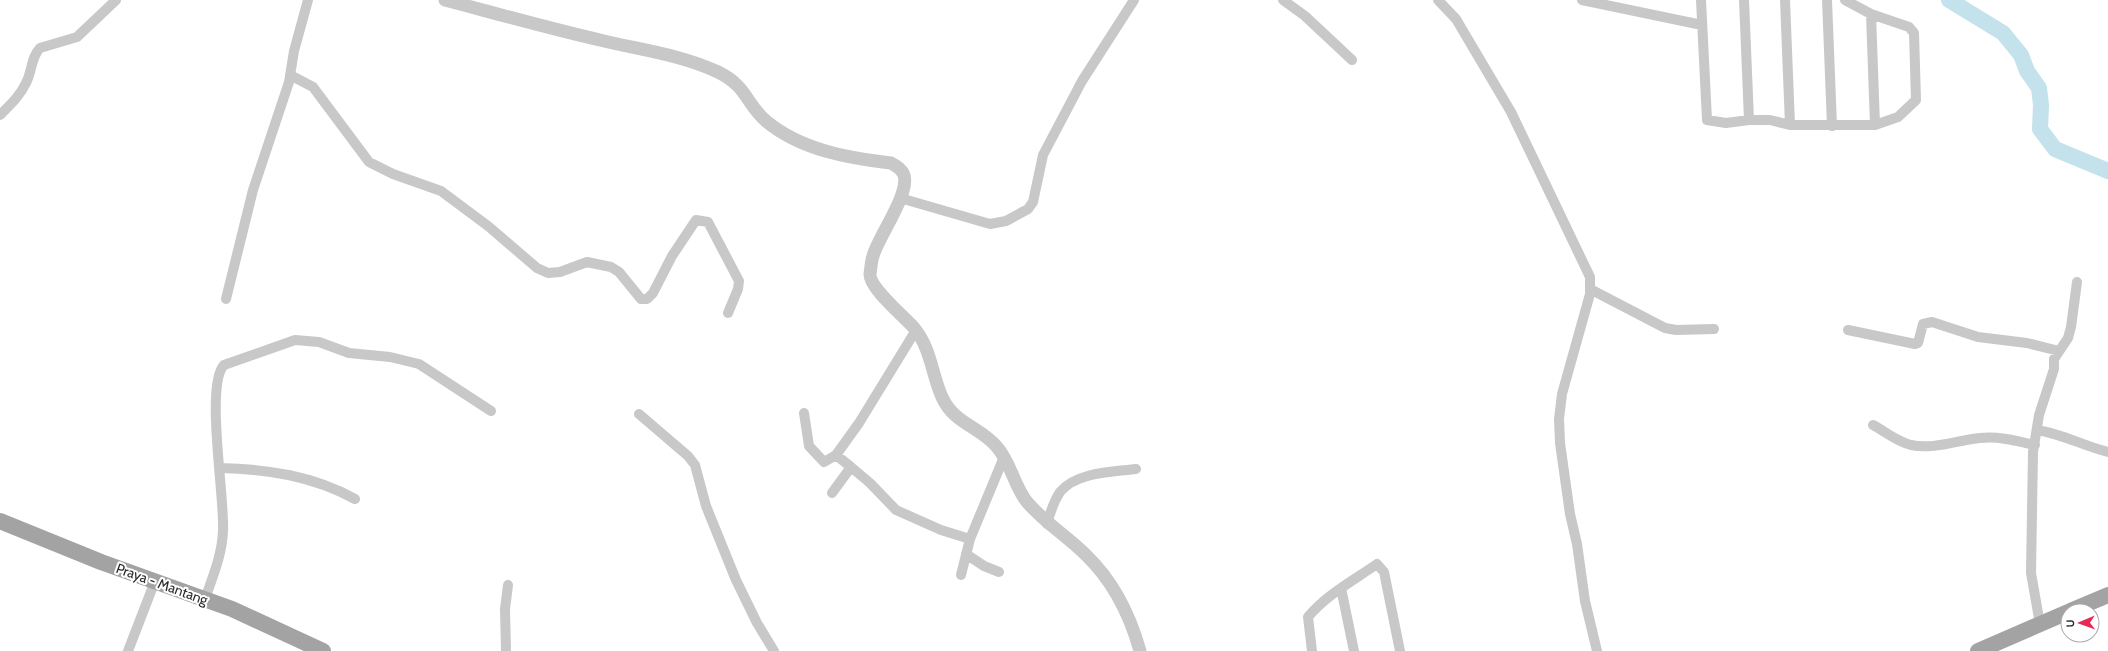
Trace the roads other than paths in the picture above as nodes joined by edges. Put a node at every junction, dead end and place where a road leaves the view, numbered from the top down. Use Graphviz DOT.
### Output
graph roads {
  1 [pos="116,0"];
  2 [pos="308,0"];
  3 [pos="445,0"];
  4 [pos="1134,0"];
  5 [pos="1283,0"];
  6 [pos="1438,0"];
  7 [pos="1582,0"];
  8 [pos="1702,0"];
  9 [pos="1744,0"];
  10 [pos="1785,0"];
  11 [pos="1827,0"];
  12 [pos="1844,0"];
  13 [pos="1599,2"];
  14 [pos="1871,14"];
  15 [pos="1702,25"];
  16 [pos="1352,60"];
  17 [pos="290,75"];
  18 [pos="0,115"];
  19 [pos="1749,120"];
  20 [pos="1790,125"];
  21 [pos="1875,125"];
  22 [pos="1832,126"];
  23 [pos="900,198"];
  24 [pos="2077,282"];
  25 [pos="1590,289"];
  26 [pos="226,299"];
  27 [pos="728,313"];
  28 [pos="1714,329"];
  29 [pos="916,330"];
  30 [pos="1848,330"];
  31 [pos="2059,351"];
  32 [pos="491,411"];
  33 [pos="804,413"];
  34 [pos="639,414"];
  35 [pos="1872,426"];
  36 [pos="2037,430"];
  37 [pos="2035,445"];
  38 [pos="2108,452"];
  39 [pos="836,455"];
  40 [pos="1004,457"];
  41 [pos="850,467"];
  42 [pos="220,468"];
  43 [pos="1136,469"];
  44 [pos="832,493"];
  45 [pos="355,499"];
  46 [pos="0,521"];
  47 [pos="1047,524"];
  48 [pos="970,539"];
  49 [pos="966,554"];
  50 [pos="999,572"];
  51 [pos="961,575"];
  52 [pos="155,581"];
  53 [pos="508,585"];
  54 [pos="1341,588"];
  55 [pos="2108,595"];
  56 [pos="205,599"];
  57 [pos="2088,603"];
  58 [pos="2060,615"];
  59 [pos="2040,624"];
  60 [pos="2003,645"];
  61 [pos="128,651"];
  62 [pos="323,651"];
  63 [pos="506,651"];
  64 [pos="774,651"];
  65 [pos="1140,651"];
  66 [pos="1312,651"];
  67 [pos="1354,651"];
  68 [pos="1400,651"];
  69 [pos="1597,651"];
  70 [pos="1978,651"];
  1 -- 18 [label="street"];
  2 -- 17 [label="street"];
  3 -- 23 [label="street"];
  4 -- 23 [label="street"];
  5 -- 16 [label="street"];
  6 -- 25 [label="street"];
  7 -- 13 [label="street"];
  8 -- 15 [label="street"];
  9 -- 19 [label="street"];
  10 -- 20 [label="street"];
  11 -- 22 [label="street"];
  12 -- 14 [label="street"];
  13 -- 15 [label="street"];
  14 -- 21 [label="street"];
  14 -- 21 [label="street"];
  15 -- 19 [label="street"];
  17 -- 26 [label="street"];
  17 -- 27 [label="street"];
  19 -- 20 [label="street"];
  20 -- 22 [label="street"];
  21 -- 22 [label="street"];
  23 -- 29 [label="street"];
  24 -- 31 [label="street"];
  25 -- 28 [label="street"];
  25 -- 69 [label="street"];
  29 -- 39 [label="street"];
  29 -- 40 [label="street"];
  30 -- 31 [label="street"];
  31 -- 36 [label="street"];
  32 -- 42 [label="street"];
  33 -- 39 [label="street"];
  34 -- 64 [label="street"];
  35 -- 37 [label="street"];
  36 -- 37 [label="street"];
  36 -- 38 [label="street"];
  37 -- 59 [label="street"];
  39 -- 41 [label="street"];
  40 -- 47 [label="street"];
  40 -- 48 [label="street"];
  41 -- 44 [label="street"];
  41 -- 48 [label="street"];
  42 -- 45 [label="street"];
  42 -- 56 [label="street"];
  43 -- 47 [label="street"];
  46 -- 52 [label="main road, Praya - Mantang"];
  47 -- 65 [label="street"];
  48 -- 49 [label="street"];
  49 -- 50 [label="street"];
  49 -- 51 [label="street"];
  52 -- 56 [label="main road, Praya - Mantang"];
  52 -- 61 [label="street"];
  53 -- 63 [label="street"];
  54 -- 66 [label="street"];
  54 -- 67 [label="street"];
  54 -- 68 [label="street"];
  55 -- 57 [label="main road"];
  56 -- 62 [label="main road, Praya - Mantang"];
  58 -- 59 [label="main road"];
  59 -- 60 [label="main road"];
  60 -- 70 [label="main road"];
}
